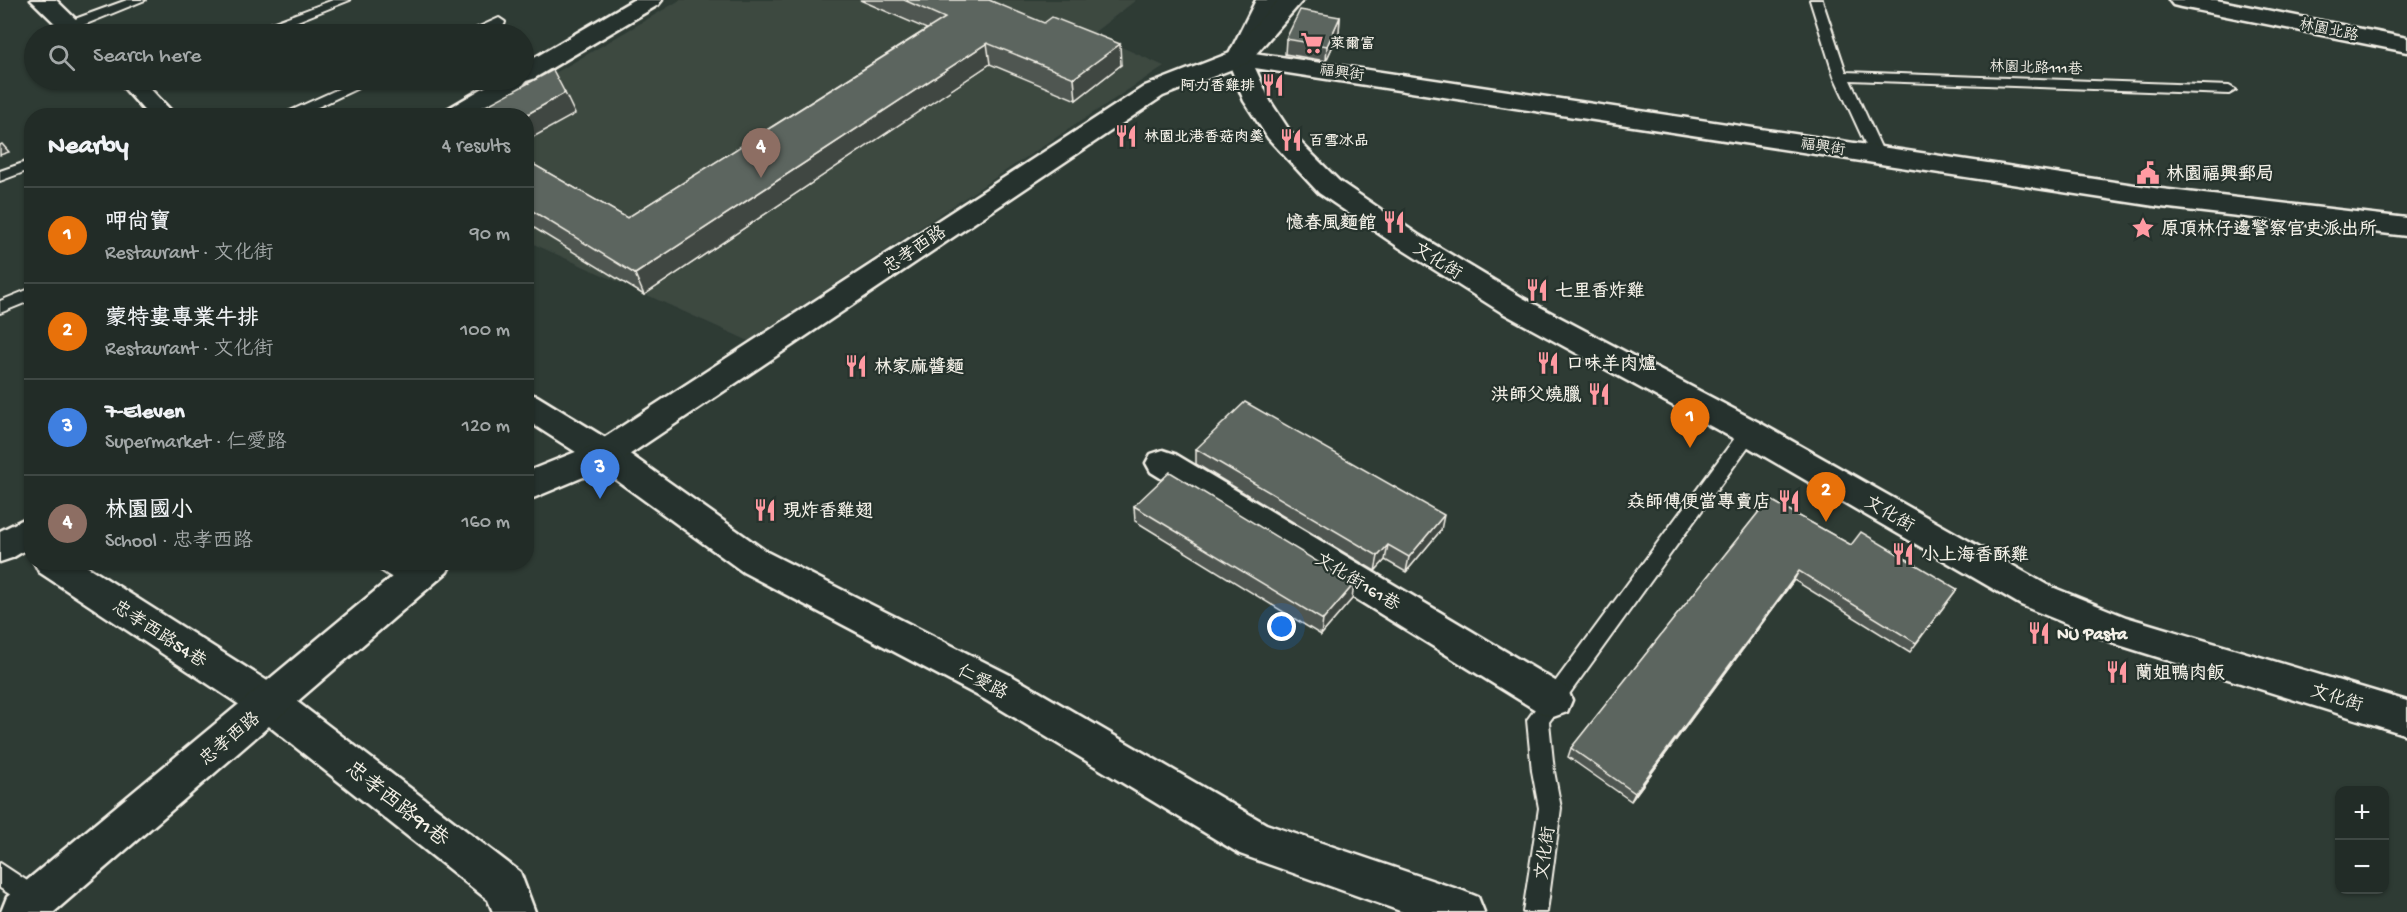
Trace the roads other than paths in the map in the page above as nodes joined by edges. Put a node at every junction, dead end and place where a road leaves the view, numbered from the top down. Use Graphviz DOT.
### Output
graph roads {
  1 [pos="43,0"];
  2 [pos="140,0"];
  3 [pos="344,0"];
  4 [pos="650,0"];
  5 [pos="1268,0"];
  6 [pos="1291,0"];
  7 [pos="1816,0"];
  8 [pos="2181,0"];
  9 [pos="2235,5"];
  10 [pos="499,22"];
  11 [pos="68,24"];
  12 [pos="87,24"];
  13 [pos="281,24"];
  14 [pos="494,24"];
  15 [pos="2407,45"];
  16 [pos="1239,58"];
  17 [pos="534,68"];
  18 [pos="1840,76"];
  19 [pos="141,90"];
  20 [pos="345,90"];
  21 [pos="497,90"];
  22 [pos="2229,90"];
  23 [pos="154,108"];
  24 [pos="304,108"];
  25 [pos="467,108"];
  26 [pos="1877,154"];
  27 [pos="24,167"];
  28 [pos="0,176"];
  29 [pos="2407,226"];
  30 [pos="24,296"];
  31 [pos="0,307"];
  32 [pos="534,409"];
  33 [pos="1749,432"];
  34 [pos="605,454"];
  35 [pos="1163,463"];
  36 [pos="534,484"];
  37 [pos="63,570"];
  38 [pos="425,571"];
  39 [pos="1553,700"];
  40 [pos="269,703"];
  41 [pos="2407,718"];
  42 [pos="0,874"];
  43 [pos="29,906"];
  44 [pos="514,912"];
  45 [pos="1463,912"];
  46 [pos="1535,912"];
  1 -- 11 [label="street"];
  2 -- 12 [label="lane"];
  3 -- 13 [label="lane"];
  4 -- 17 [label="street"];
  5 -- 16 [label="street"];
  6 -- 16 [label="street, 忠孝西路"];
  7 -- 18 [label="lane"];
  8 -- 9 [label="street, 林園北路"];
  9 -- 15 [label="street, 林園北路"];
  10 -- 14 [label="lane"];
  16 -- 26 [label="street, 福興街"];
  16 -- 33 [label="street, 文化街"];
  16 -- 34 [label="street, 忠孝西路"];
  18 -- 22 [label="lane, 林園北路111巷"];
  18 -- 26 [label="lane"];
  19 -- 23 [label="street"];
  20 -- 24 [label="lane"];
  21 -- 25 [label="street"];
  26 -- 29 [label="street, 福興街"];
  27 -- 28 [label="lane"];
  30 -- 31 [label="lane"];
  32 -- 34 [label="street, 仁愛路"];
  33 -- 39 [label="lane, 文化街"];
  33 -- 41 [label="street, 文化街"];
  34 -- 36 [label="street, 忠孝西路"];
  34 -- 45 [label="street, 仁愛路"];
  35 -- 39 [label="street, 文化街161巷"];
  37 -- 40 [label="street, 忠孝西路54巷"];
  38 -- 40 [label="street, 忠孝西路"];
  39 -- 46 [label="lane, 文化街"];
  40 -- 43 [label="street, 忠孝西路"];
  40 -- 44 [label="street, 忠孝西路91巷"];
  42 -- 43 [label="lane"];
}
